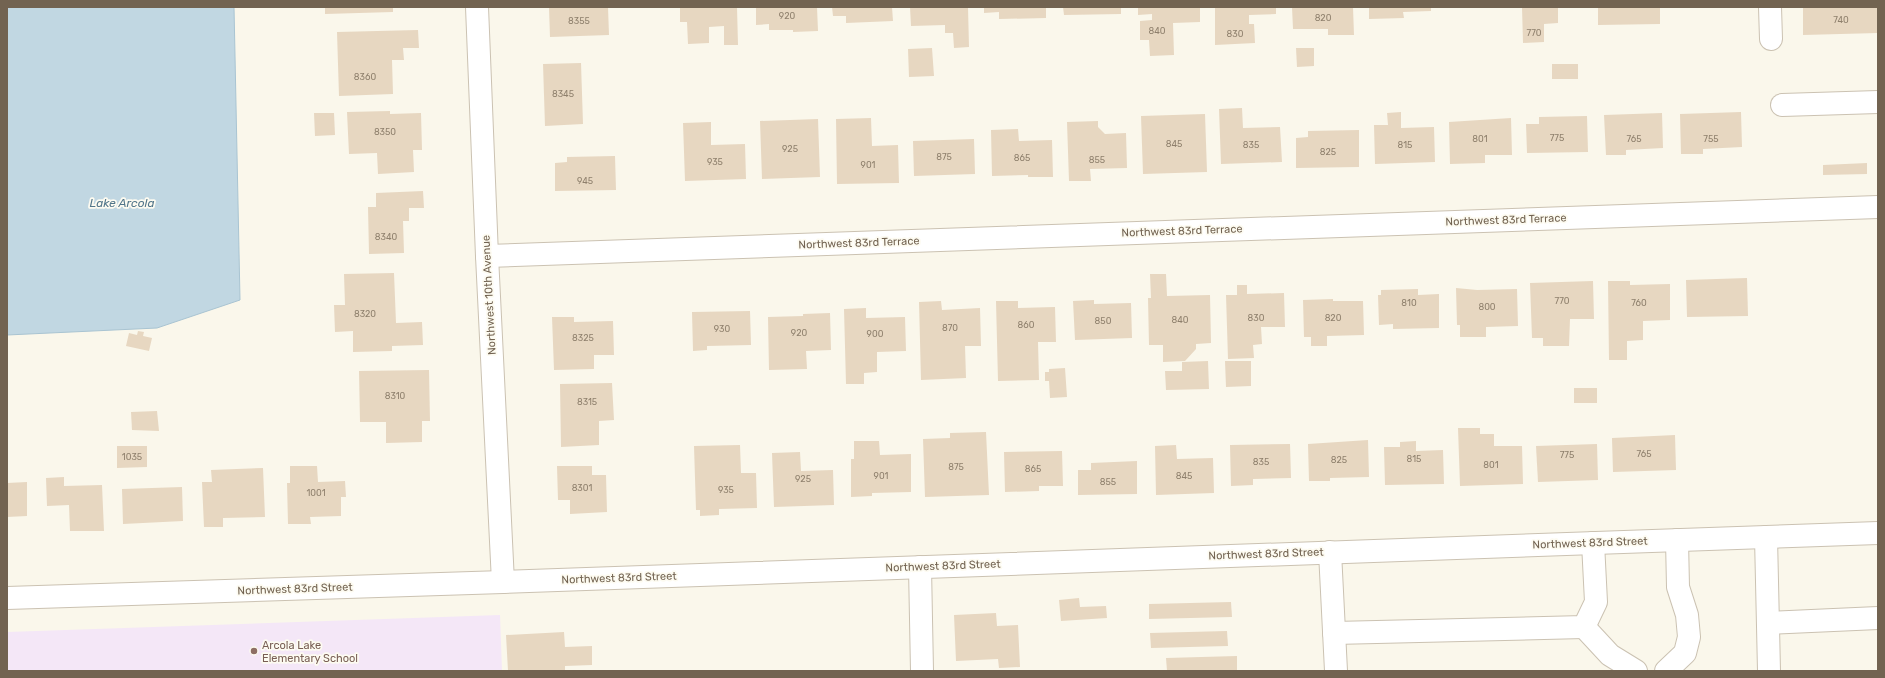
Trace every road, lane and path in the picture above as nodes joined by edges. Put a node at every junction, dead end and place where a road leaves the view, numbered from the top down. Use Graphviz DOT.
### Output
graph roads {
  1 [pos="477,7"];
  2 [pos="1770,7"];
  3 [pos="1771,39"];
  4 [pos="1878,102"];
  5 [pos="1782,105"];
  6 [pos="1878,207"];
  7 [pos="487,256"];
  8 [pos="1878,533"];
  9 [pos="1766,537"];
  10 [pos="1677,540"];
  11 [pos="1593,543"];
  12 [pos="1330,552"];
  13 [pos="920,567"];
  14 [pos="503,582"];
  15 [pos="7,598"];
  16 [pos="1878,618"];
  17 [pos="1768,623"];
  18 [pos="1584,627"];
  19 [pos="1334,633"];
  20 [pos="922,671"];
  21 [pos="1336,671"];
  22 [pos="1636,671"];
  23 [pos="1666,671"];
  24 [pos="1769,671"];
  1 -- 7 [label="street, Northwest 10th Avenue"];
  2 -- 3 [label="street"];
  4 -- 5 [label="street"];
  6 -- 7 [label="street, Northwest 83rd Terrace"];
  7 -- 14 [label="street, Northwest 10th Avenue"];
  8 -- 9 [label="street, Northwest 83rd Street"];
  9 -- 10 [label="street, Northwest 83rd Street"];
  9 -- 17 [label="street"];
  10 -- 11 [label="street, Northwest 83rd Street"];
  10 -- 23 [label="street"];
  11 -- 12 [label="street, Northwest 83rd Street"];
  11 -- 18 [label="street"];
  12 -- 13 [label="street, Northwest 83rd Street"];
  12 -- 19 [label="street"];
  13 -- 14 [label="street, Northwest 83rd Street"];
  13 -- 20 [label="street"];
  14 -- 15 [label="street, Northwest 83rd Street"];
  16 -- 17 [label="street"];
  17 -- 24 [label="street"];
  18 -- 19 [label="street"];
  18 -- 22 [label="street"];
  19 -- 21 [label="street"];
}
